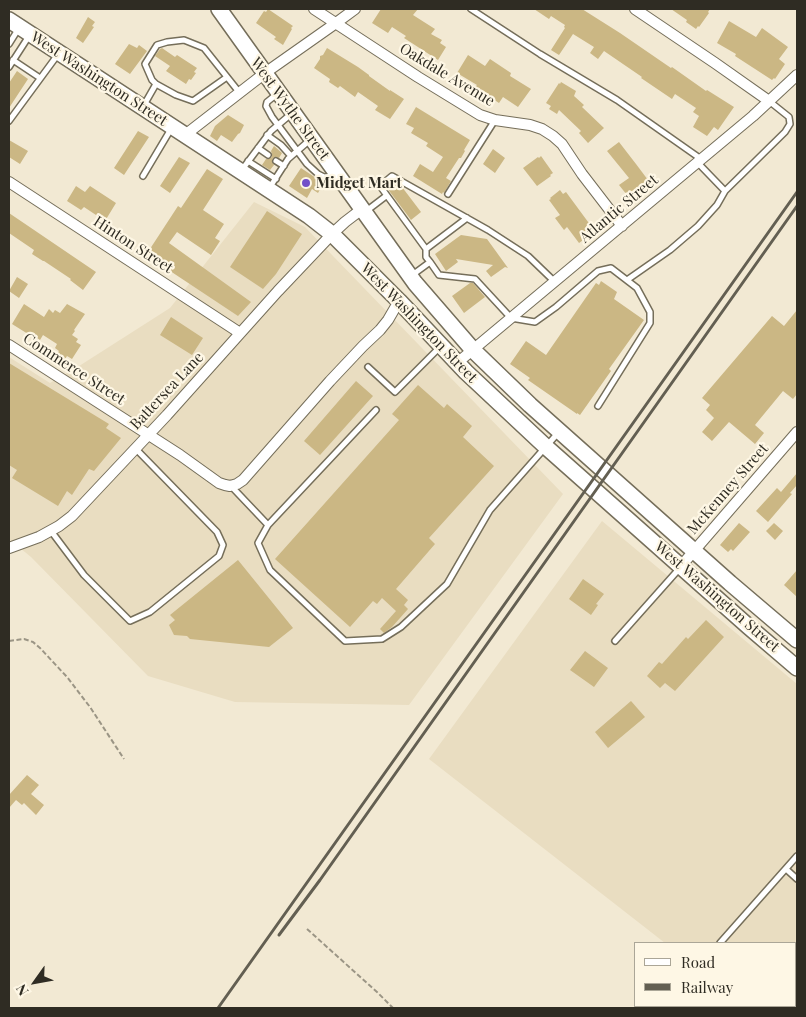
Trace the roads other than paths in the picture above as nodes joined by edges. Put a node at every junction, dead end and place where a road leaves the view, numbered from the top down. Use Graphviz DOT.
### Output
graph roads {
  1 [pos="219,9"];
  2 [pos="314,9"];
  3 [pos="355,9"];
  4 [pos="471,9"];
  5 [pos="635,9"];
  6 [pos="336,23"];
  7 [pos="20,27"];
  8 [pos="9,44"];
  9 [pos="59,53"];
  10 [pos="13,60"];
  11 [pos="9,66"];
  12 [pos="265,73"];
  13 [pos="797,76"];
  14 [pos="227,77"];
  15 [pos="40,78"];
  16 [pos="156,84"];
  17 [pos="239,92"];
  18 [pos="279,92"];
  19 [pos="769,101"];
  20 [pos="142,107"];
  21 [pos="293,112"];
  22 [pos="9,120"];
  23 [pos="494,120"];
  24 [pos="278,125"];
  25 [pos="179,131"];
  26 [pos="268,135"];
  27 [pos="312,138"];
  28 [pos="258,148"];
  29 [pos="297,150"];
  30 [pos="268,155"];
  31 [pos="291,156"];
  32 [pos="276,161"];
  33 [pos="700,161"];
  34 [pos="245,166"];
  35 [pos="284,166"];
  36 [pos="143,176"];
  37 [pos="338,176"];
  38 [pos="9,182"];
  39 [pos="272,184"];
  40 [pos="725,191"];
  41 [pos="448,194"];
  42 [pos="386,196"];
  43 [pos="363,211"];
  44 [pos="467,218"];
  45 [pos="622,226"];
  46 [pos="332,234"];
  47 [pos="426,249"];
  48 [pos="430,262"];
  49 [pos="411,277"];
  50 [pos="627,280"];
  51 [pos="554,282"];
  52 [pos="398,300"];
  53 [pos="511,318"];
  54 [pos="240,333"];
  55 [pos="9,345"];
  56 [pos="441,346"];
  57 [pos="473,350"];
  58 [pos="457,363"];
  59 [pos="368,368"];
  60 [pos="598,406"];
  61 [pos="376,410"];
  62 [pos="560,431"];
  63 [pos="797,432"];
  64 [pos="148,434"];
  65 [pos="545,446"];
  66 [pos="135,448"];
  67 [pos="230,486"];
  68 [pos="268,525"];
  69 [pos="50,531"];
  70 [pos="9,548"];
  71 [pos="694,551"];
  72 [pos="681,566"];
  73 [pos="797,640"];
  74 [pos="615,642"];
  75 [pos="797,668"];
  76 [pos="797,856"];
  77 [pos="786,869"];
  78 [pos="797,879"];
  79 [pos="721,942"];
  1 -- 12 [label="main road, West Wythe Street"];
  2 -- 6 [label="street, Oakdale Avenue"];
  3 -- 6 [label="street"];
  4 -- 33 [label="lane"];
  5 -- 19 [label="street"];
  6 -- 12 [label="street"];
  6 -- 23 [label="street, Oakdale Avenue"];
  7 -- 8 [label="lane"];
  7 -- 9 [label="main road, West Washington Street"];
  7 -- 10 [label="lane"];
  9 -- 15 [label="lane"];
  9 -- 20 [label="main road, West Washington Street"];
  10 -- 11 [label="lane"];
  10 -- 15 [label="lane"];
  12 -- 17 [label="street"];
  12 -- 18 [label="main road, West Wythe Street"];
  13 -- 19 [label="street, Atlantic Street"];
  14 -- 16 [label="lane"];
  14 -- 16 [label="lane"];
  14 -- 17 [label="lane"];
  15 -- 22 [label="lane"];
  16 -- 20 [label="lane"];
  17 -- 25 [label="street"];
  18 -- 21 [label="main road, West Wythe Street"];
  18 -- 24 [label="lane"];
  19 -- 33 [label="street, Atlantic Street"];
  19 -- 40 [label="lane"];
  20 -- 25 [label="main road, West Washington Street"];
  21 -- 24 [label="lane"];
  21 -- 27 [label="main road, West Wythe Street"];
  23 -- 41 [label="lane"];
  23 -- 45 [label="street, Oakdale Avenue"];
  24 -- 26 [label="lane"];
  24 -- 29 [label="lane"];
  25 -- 34 [label="main road, West Washington Street"];
  25 -- 36 [label="lane"];
  26 -- 28 [label="lane"];
  26 -- 31 [label="lane"];
  27 -- 29 [label="lane"];
  27 -- 37 [label="main road, West Wythe Street"];
  28 -- 30 [label="lane"];
  28 -- 34 [label="lane"];
  29 -- 31 [label="lane"];
  29 -- 37 [label="lane"];
  31 -- 35 [label="lane"];
  32 -- 35 [label="lane"];
  33 -- 40 [label="lane"];
  33 -- 45 [label="street, Atlantic Street"];
  34 -- 39 [label="main road, West Washington Street"];
  35 -- 39 [label="lane"];
  37 -- 43 [label="main road, West Wythe Street"];
  38 -- 54 [label="street, Hinton Street"];
  39 -- 46 [label="main road, West Washington Street"];
  40 -- 50 [label="lane"];
  42 -- 43 [label="lane"];
  42 -- 44 [label="lane"];
  42 -- 47 [label="lane"];
  43 -- 46 [label="street, Battersea Lane"];
  43 -- 49 [label="main road, West Wythe Street"];
  44 -- 47 [label="lane"];
  44 -- 51 [label="lane"];
  45 -- 51 [label="street, Atlantic Street"];
  46 -- 52 [label="main road, West Washington Street"];
  46 -- 54 [label="street, Battersea Lane"];
  47 -- 48 [label="lane"];
  48 -- 49 [label="lane"];
  48 -- 53 [label="lane"];
  49 -- 57 [label="main road, West Wythe Street"];
  50 -- 53 [label="lane"];
  50 -- 60 [label="lane"];
  51 -- 53 [label="street, Atlantic Street"];
  52 -- 56 [label="main road, West Washington Street"];
  52 -- 67 [label="street"];
  53 -- 57 [label="street, Atlantic Street"];
  54 -- 64 [label="street, Battersea Lane"];
  55 -- 64 [label="street, Commerce Street"];
  56 -- 58 [label="main road, West Washington Street"];
  56 -- 59 [label="lane"];
  57 -- 58 [label="street, Atlantic Street"];
  57 -- 62 [label="main road, West Washington Street"];
  58 -- 65 [label="main road, West Washington Street"];
  61 -- 68 [label="lane"];
  62 -- 65 [label="lane"];
  62 -- 71 [label="main road, West Washington Street"];
  63 -- 71 [label="street, McKenney Street"];
  64 -- 66 [label="street, Battersea Lane"];
  64 -- 67 [label="street, Commerce Street"];
  65 -- 68 [label="lane"];
  65 -- 72 [label="main road, West Washington Street"];
  66 -- 69 [label="street, Battersea Lane"];
  66 -- 69 [label="lane"];
  67 -- 68 [label="lane"];
  69 -- 70 [label="street, Battersea Lane"];
  71 -- 72 [label="street, McKenney Street"];
  71 -- 73 [label="main road, West Washington Street"];
  72 -- 74 [label="lane"];
  72 -- 75 [label="main road, West Washington Street"];
  76 -- 77 [label="lane"];
  77 -- 78 [label="lane"];
  77 -- 79 [label="lane"];
}
